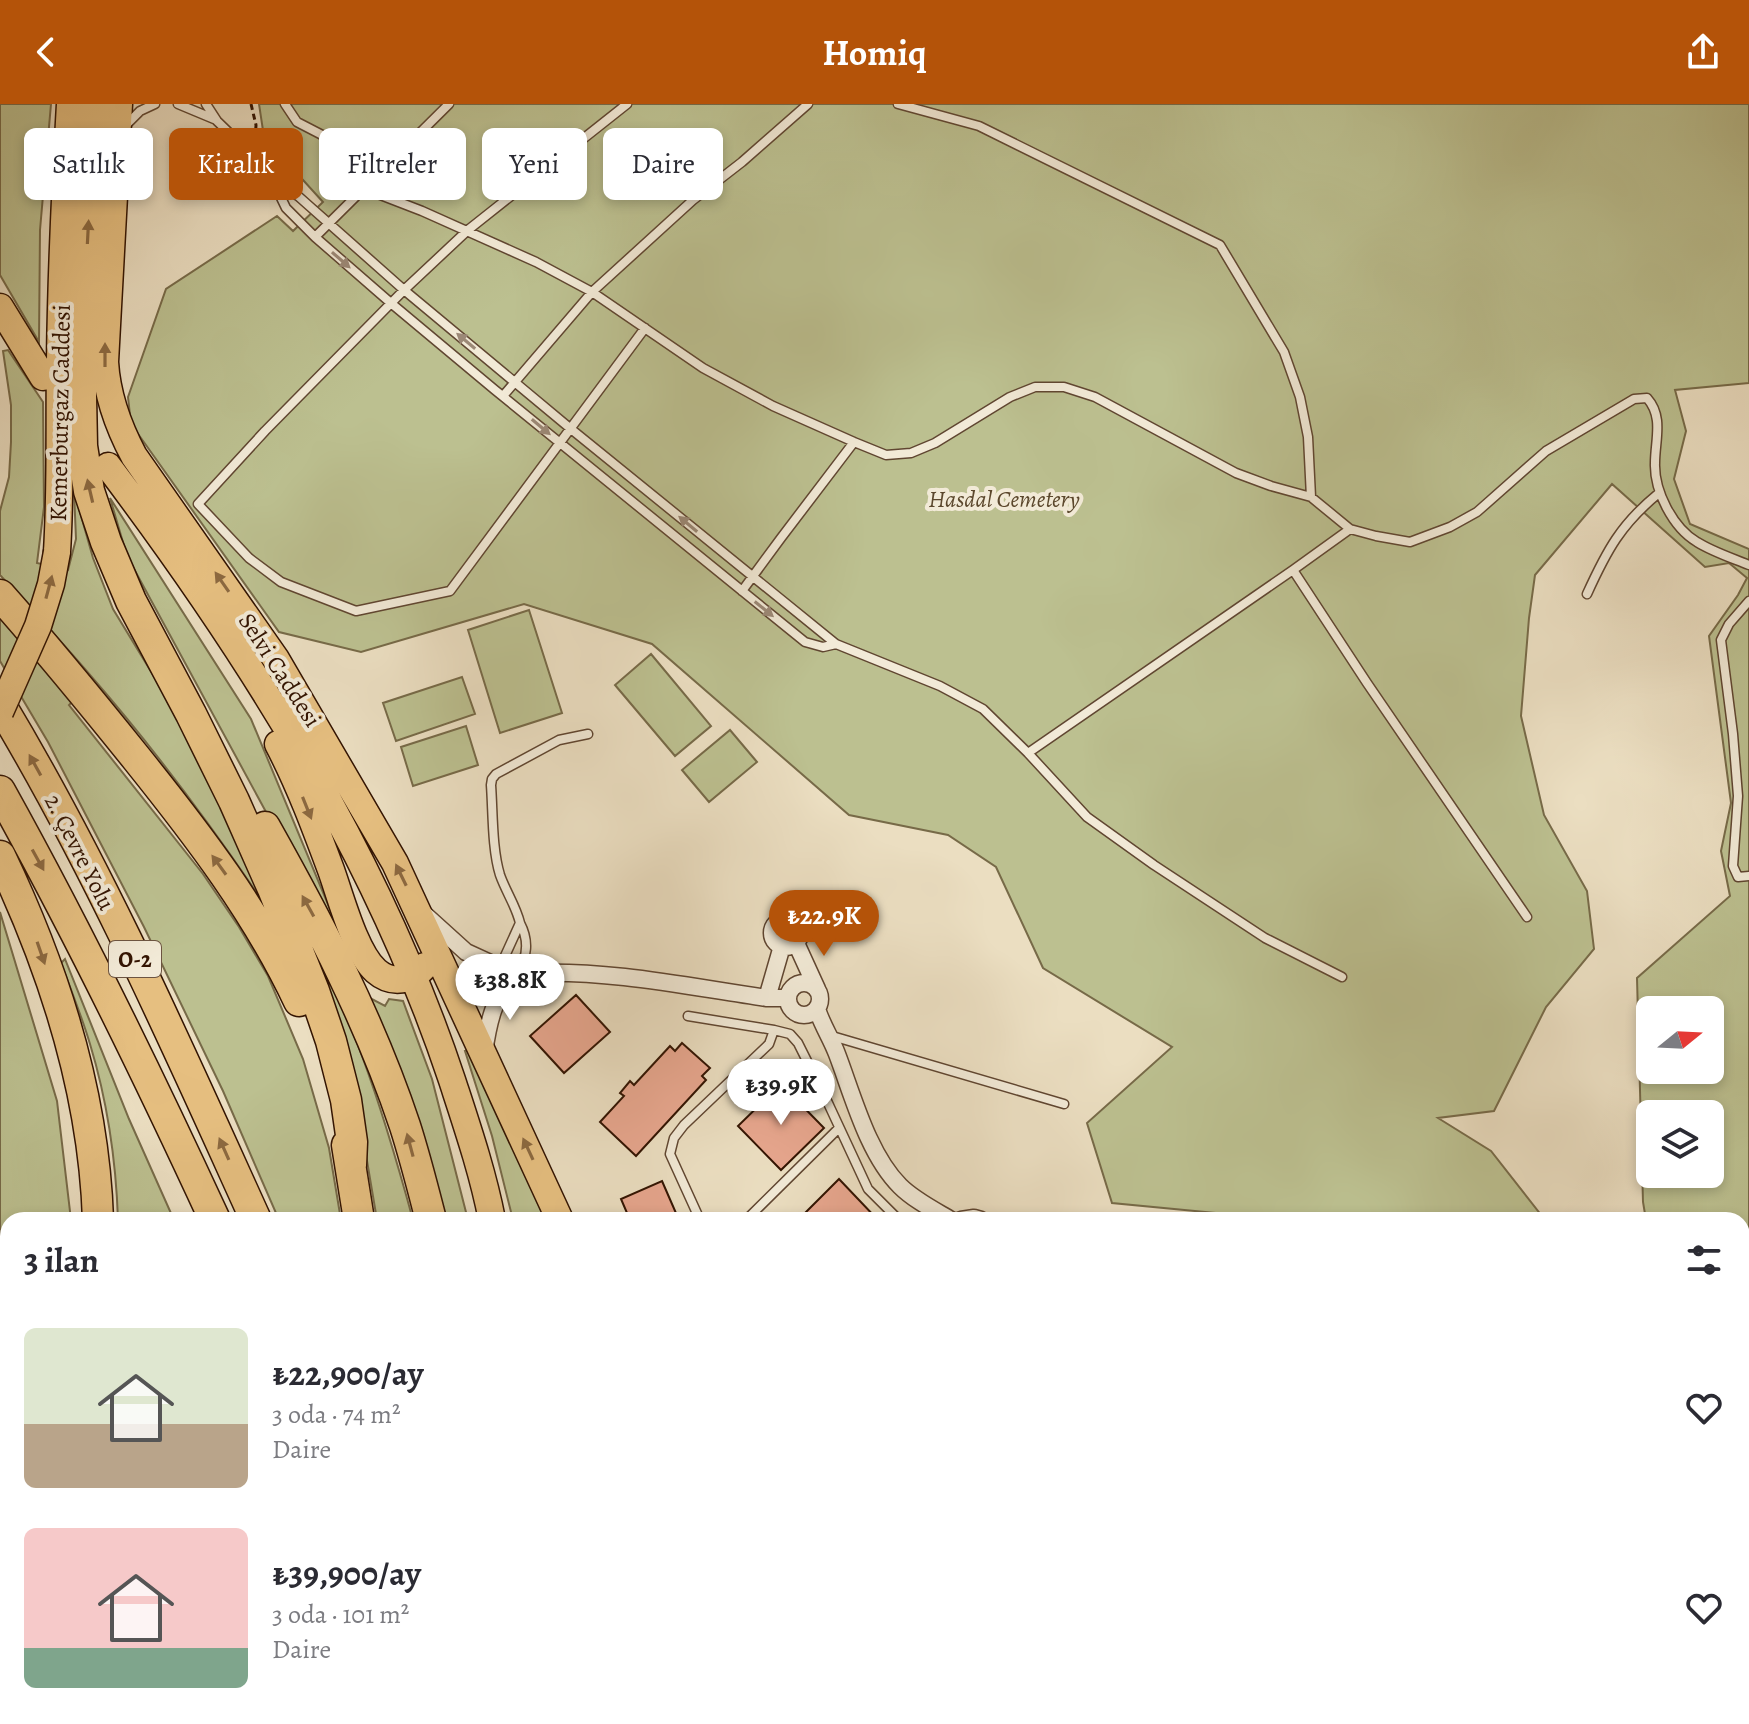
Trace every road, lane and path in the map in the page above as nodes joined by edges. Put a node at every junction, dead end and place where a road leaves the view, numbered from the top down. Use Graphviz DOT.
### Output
graph roads {
  1 [pos="70,104"];
  2 [pos="95,104"];
  3 [pos="119,104"];
  4 [pos="155,104"];
  5 [pos="178,104"];
  6 [pos="206,104"];
  7 [pos="251,104"];
  8 [pos="285,104"];
  9 [pos="449,104"];
  10 [pos="627,104"];
  11 [pos="808,104"];
  12 [pos="898,104"];
  13 [pos="217,121"];
  14 [pos="118,128"];
  15 [pos="124,128"];
  16 [pos="224,128"];
  17 [pos="256,128"];
  18 [pos="425,128"];
  19 [pos="319,133"];
  20 [pos="114,200"];
  21 [pos="282,200"];
  22 [pos="302,200"];
  23 [pos="354,200"];
  24 [pos="393,200"];
  25 [pos="329,224"];
  26 [pos="468,230"];
  27 [pos="315,237"];
  28 [pos="404,290"];
  29 [pos="592,292"];
  30 [pos="392,304"];
  31 [pos="0,307"];
  32 [pos="645,328"];
  33 [pos="43,377"];
  34 [pos="515,383"];
  35 [pos="503,396"];
  36 [pos="571,429"];
  37 [pos="854,442"];
  38 [pos="560,443"];
  39 [pos="108,466"];
  40 [pos="1659,493"];
  41 [pos="1311,497"];
  42 [pos="1350,529"];
  43 [pos="116,564"];
  44 [pos="1749,565"];
  45 [pos="1293,570"];
  46 [pos="752,577"];
  47 [pos="742,591"];
  48 [pos="1587,594"];
  49 [pos="0,595"];
  50 [pos="1749,601"];
  51 [pos="213,612"];
  52 [pos="836,644"];
  53 [pos="0,704"];
  54 [pos="0,712"];
  55 [pos="588,734"];
  56 [pos="1028,753"];
  57 [pos="0,791"];
  58 [pos="0,856"];
  59 [pos="1749,876"];
  60 [pos="417,908"];
  61 [pos="1527,917"];
  62 [pos="520,923"];
  63 [pos="434,946"];
  64 [pos="508,971"];
  65 [pos="414,976"];
  66 [pos="1342,977"];
  67 [pos="817,989"];
  68 [pos="767,998"];
  69 [pos="788,998"];
  70 [pos="817,1009"];
  71 [pos="462,1010"];
  72 [pos="688,1016"];
  73 [pos="774,1030"];
  74 [pos="827,1035"];
  75 [pos="484,1057"];
  76 [pos="455,1090"];
  77 [pos="1064,1104"];
  78 [pos="839,1128"];
  79 [pos="351,1165"];
  80 [pos="98,1212"];
  81 [pos="211,1212"];
  82 [pos="252,1212"];
  83 [pos="358,1212"];
  84 [pos="429,1212"];
  85 [pos="490,1212"];
  86 [pos="556,1212"];
  87 [pos="696,1212"];
  88 [pos="754,1212"];
  89 [pos="891,1212"];
  90 [pos="939,1212"];
  54 -- 1 [label="main road, Kemerburgaz Caddesi, one-way, bridge"];
  43 -- 2 [label="highway, one-way"];
  3 -- 14 [label="main road, Selvi Caddesi"];
  4 -- 15 [label="lane"];
  5 -- 13 [label="lane"];
  6 -- 13 [label="lane"];
  7 -- 17 [label="path"];
  8 -- 19 [label="lane"];
  9 -- 18 [label="lane"];
  10 -- 26 [label="lane"];
  11 -- 29 [label="lane"];
  12 -- 41 [label="lane"];
  13 -- 16 [label="lane"];
  60 -- 20 [label="main road, Selvi Caddesi, one-way"];
  21 -- 27 [label="lane"];
  22 -- 25 [label="lane"];
  23 -- 25 [label="lane"];
  24 -- 26 [label="lane"];
  25 -- 27 [label="lane"];
  25 -- 28 [label="lane"];
  26 -- 28 [label="lane"];
  26 -- 29 [label="lane"];
  27 -- 30 [label="lane, one-way"];
  28 -- 30 [label="lane"];
  34 -- 28 [label="lane, one-way"];
  29 -- 32 [label="lane"];
  29 -- 34 [label="lane"];
  30 -- 35 [label="lane"];
  30 -- 38 [label="lane"];
  31 -- 33 [label="main road"];
  32 -- 36 [label="lane"];
  32 -- 37 [label="lane"];
  34 -- 35 [label="lane"];
  34 -- 36 [label="lane"];
  35 -- 38 [label="lane, one-way"];
  36 -- 38 [label="lane"];
  46 -- 36 [label="lane, one-way"];
  37 -- 41 [label="lane"];
  37 -- 46 [label="lane"];
  38 -- 47 [label="lane"];
  39 -- 51 [label="main road, Selvi Caddesi"];
  40 -- 42 [label="lane"];
  40 -- 44 [label="lane"];
  40 -- 48 [label="lane"];
  41 -- 42 [label="lane"];
  42 -- 45 [label="lane"];
  43 -- 79 [label="highway"];
  84 -- 43 [label="highway, one-way"];
  45 -- 56 [label="lane"];
  45 -- 61 [label="lane"];
  46 -- 47 [label="lane"];
  46 -- 52 [label="lane"];
  47 -- 52 [label="lane, one-way"];
  79 -- 49 [label="highway, one-way"];
  50 -- 59 [label="lane"];
  51 -- 65 [label="main road, Selvi Caddesi"];
  51 -- 65 [label="main road, one-way"];
  52 -- 56 [label="lane"];
  82 -- 53 [label="highway, 2. Çevre Yolu / O-2, one-way"];
  55 -- 62 [label="lane"];
  56 -- 66 [label="lane"];
  57 -- 81 [label="highway, 2. Çevre Yolu / O-2, one-way"];
  58 -- 80 [label="highway, one-way"];
  60 -- 63 [label="main road, Selvi Caddesi"];
  60 -- 64 [label="street"];
  62 -- 64 [label="lane"];
  62 -- 64 [label="lane"];
  63 -- 65 [label="main road"];
  63 -- 71 [label="main road, Selvi Caddesi"];
  64 -- 68 [label="street"];
  64 -- 71 [label="street"];
  64 -- 75 [label="street"];
  65 -- 76 [label="main road, Selvi Caddesi"];
  67 -- 68 [label="street"];
  67 -- 69 [label="street"];
  67 -- 70 [label="street"];
  68 -- 69 [label="street"];
  69 -- 70 [label="street"];
  70 -- 74 [label="street"];
  71 -- 75 [label="main road, Selvi Caddesi"];
  71 -- 76 [label="main road"];
  72 -- 73 [label="lane"];
  73 -- 78 [label="lane"];
  73 -- 87 [label="lane"];
  74 -- 77 [label="lane"];
  74 -- 90 [label="street"];
  86 -- 75 [label="main road, Selvi Caddesi, one-way"];
  76 -- 85 [label="main road, Selvi Caddesi"];
  78 -- 88 [label="lane"];
  78 -- 89 [label="lane"];
  79 -- 83 [label="highway"];
}
